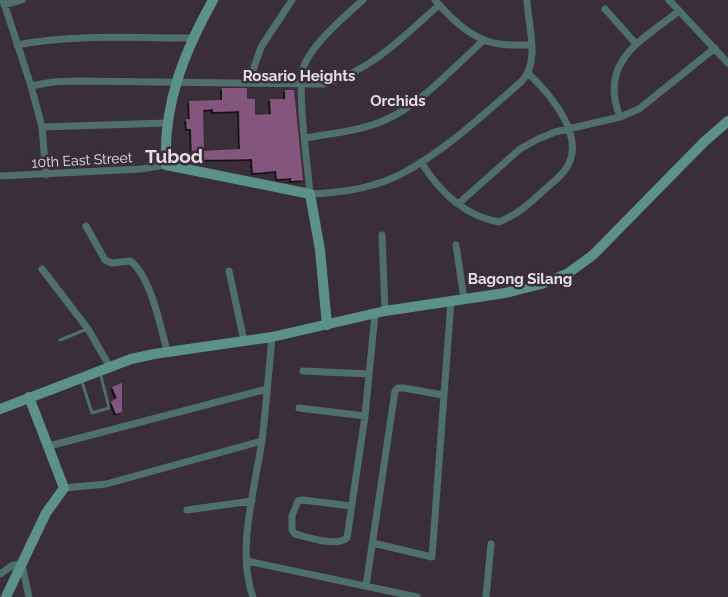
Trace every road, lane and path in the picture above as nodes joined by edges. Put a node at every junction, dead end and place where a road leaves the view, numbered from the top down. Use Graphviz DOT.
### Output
graph roads {
  1 [pos="22,0"];
  2 [pos="213,0"];
  3 [pos="292,0"];
  4 [pos="363,0"];
  5 [pos="527,0"];
  6 [pos="668,0"];
  7 [pos="4,3"];
  8 [pos="437,3"];
  9 [pos="605,9"];
  10 [pos="679,11"];
  11 [pos="192,38"];
  12 [pos="484,40"];
  13 [pos="636,44"];
  14 [pos="17,45"];
  15 [pos="531,45"];
  16 [pos="715,48"];
  17 [pos="728,63"];
  18 [pos="529,74"];
  19 [pos="249,82"];
  20 [pos="175,83"];
  21 [pos="301,85"];
  22 [pos="31,86"];
  23 [pos="620,117"];
  24 [pos="728,122"];
  25 [pos="168,123"];
  26 [pos="42,127"];
  27 [pos="568,129"];
  28 [pos="306,138"];
  29 [pos="420,162"];
  30 [pos="166,165"];
  31 [pos="46,175"];
  32 [pos="0,176"];
  33 [pos="310,194"];
  34 [pos="458,204"];
  35 [pos="86,226"];
  36 [pos="382,235"];
  37 [pos="456,245"];
  38 [pos="42,269"];
  39 [pos="229,271"];
  40 [pos="464,299"];
  41 [pos="451,301"];
  42 [pos="380,313"];
  43 [pos="327,325"];
  44 [pos="88,329"];
  45 [pos="272,337"];
  46 [pos="60,340"];
  47 [pos="244,341"];
  48 [pos="167,351"];
  49 [pos="105,369"];
  50 [pos="303,371"];
  51 [pos="369,374"];
  52 [pos="80,378"];
  53 [pos="267,389"];
  54 [pos="443,395"];
  55 [pos="29,397"];
  56 [pos="299,408"];
  57 [pos="0,409"];
  58 [pos="365,416"];
  59 [pos="262,441"];
  60 [pos="49,446"];
  61 [pos="64,488"];
  62 [pos="252,501"];
  63 [pos="351,506"];
  64 [pos="187,510"];
  65 [pos="373,543"];
  66 [pos="491,544"];
  67 [pos="247,561"];
  68 [pos="22,565"];
  69 [pos="0,574"];
  70 [pos="366,586"];
  71 [pos="6,597"];
  72 [pos="29,597"];
  73 [pos="253,597"];
  74 [pos="417,597"];
  75 [pos="486,597"];
  1 -- 7 [label="street"];
  2 -- 11 [label="main road"];
  3 -- 19 [label="street"];
  4 -- 21 [label="street"];
  5 -- 15 [label="street"];
  6 -- 10 [label="street"];
  7 -- 14 [label="street"];
  8 -- 12 [label="street"];
  8 -- 21 [label="street"];
  9 -- 13 [label="street"];
  10 -- 13 [label="street"];
  10 -- 16 [label="street"];
  11 -- 14 [label="street"];
  11 -- 20 [label="main road"];
  12 -- 15 [label="street"];
  12 -- 28 [label="street"];
  13 -- 23 [label="street"];
  14 -- 22 [label="street"];
  15 -- 18 [label="street"];
  16 -- 17 [label="street"];
  16 -- 23 [label="street"];
  18 -- 27 [label="street"];
  18 -- 29 [label="street"];
  19 -- 20 [label="street"];
  19 -- 21 [label="street"];
  20 -- 22 [label="street"];
  20 -- 25 [label="main road"];
  21 -- 28 [label="street"];
  22 -- 26 [label="street"];
  23 -- 27 [label="street"];
  24 -- 40 [label="main road"];
  25 -- 26 [label="street"];
  25 -- 30 [label="main road"];
  26 -- 31 [label="street"];
  27 -- 34 [label="street"];
  27 -- 34 [label="street"];
  28 -- 33 [label="street"];
  29 -- 33 [label="street"];
  29 -- 34 [label="street"];
  30 -- 31 [label="street, 10th East Street"];
  30 -- 33 [label="main road"];
  31 -- 32 [label="street, 10th East Street"];
  33 -- 43 [label="main road"];
  35 -- 48 [label="street"];
  36 -- 42 [label="street"];
  37 -- 40 [label="street"];
  38 -- 44 [label="street"];
  39 -- 47 [label="street"];
  40 -- 41 [label="main road"];
  41 -- 42 [label="main road"];
  41 -- 54 [label="street"];
  42 -- 43 [label="main road"];
  42 -- 51 [label="street"];
  43 -- 45 [label="main road"];
  44 -- 46 [label="lane"];
  44 -- 49 [label="street"];
  45 -- 47 [label="main road"];
  45 -- 53 [label="street"];
  47 -- 48 [label="main road"];
  48 -- 49 [label="main road"];
  49 -- 52 [label="main road"];
  49 -- 52 [label="lane"];
  50 -- 51 [label="street"];
  51 -- 58 [label="street"];
  52 -- 55 [label="main road"];
  53 -- 59 [label="street"];
  53 -- 60 [label="street"];
  54 -- 65 [label="street"];
  54 -- 65 [label="street"];
  55 -- 57 [label="main road"];
  55 -- 60 [label="main road"];
  56 -- 58 [label="street"];
  58 -- 63 [label="street"];
  59 -- 61 [label="street"];
  59 -- 62 [label="street"];
  60 -- 61 [label="main road"];
  61 -- 68 [label="main road"];
  62 -- 64 [label="street"];
  62 -- 67 [label="street"];
  63 -- 63 [label="street"];
  65 -- 70 [label="street"];
  66 -- 75 [label="street"];
  67 -- 70 [label="street"];
  67 -- 73 [label="street"];
  68 -- 69 [label="street"];
  68 -- 71 [label="main road"];
  68 -- 72 [label="street"];
  70 -- 74 [label="street"];
}
